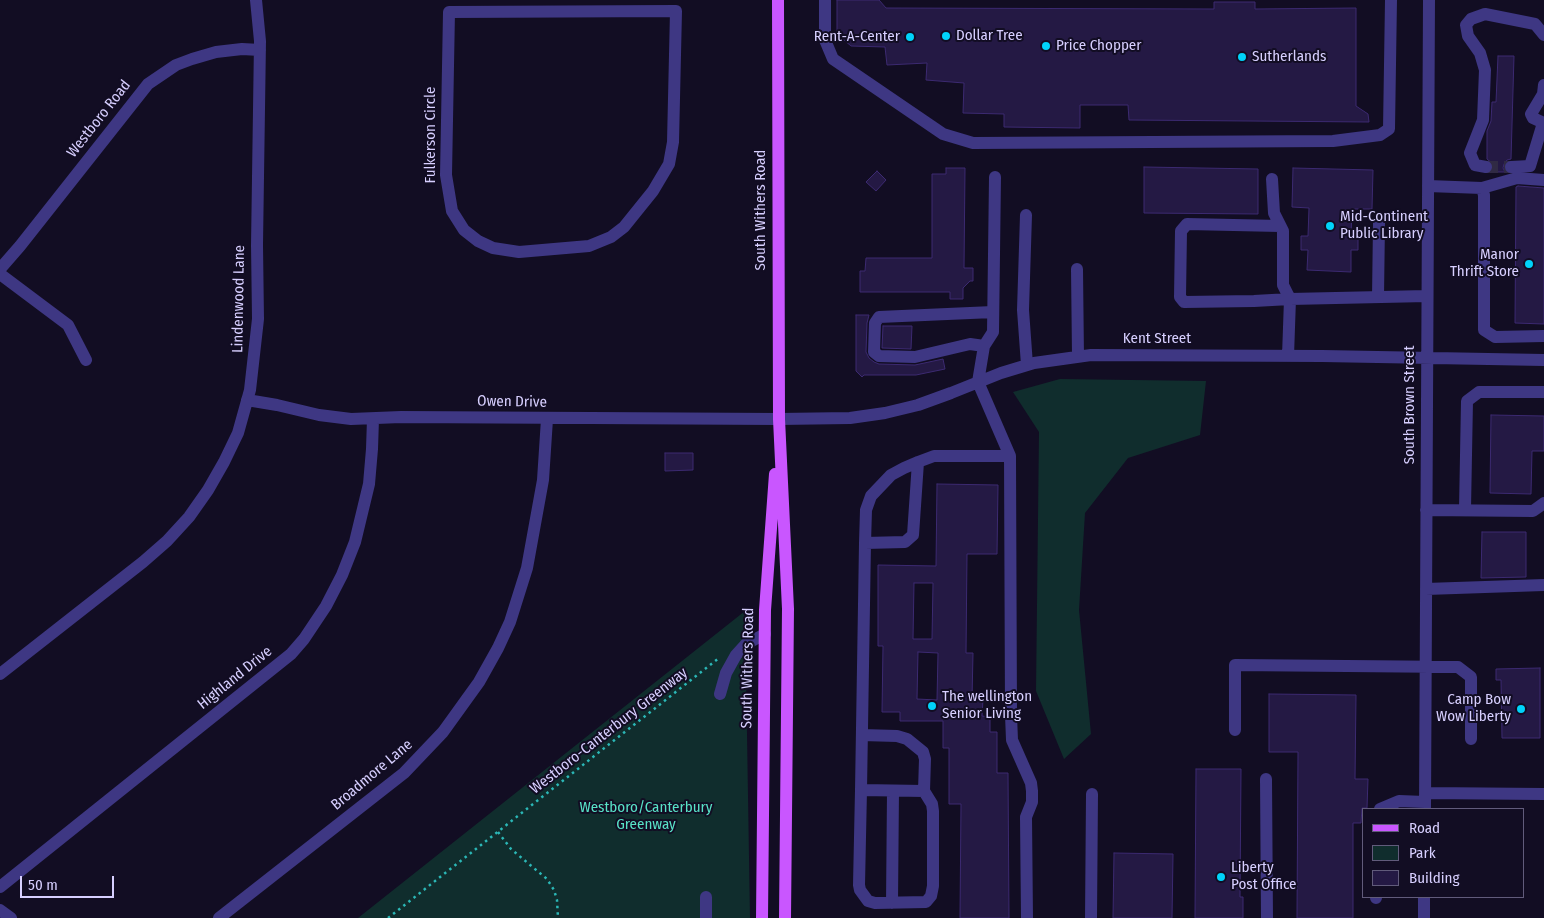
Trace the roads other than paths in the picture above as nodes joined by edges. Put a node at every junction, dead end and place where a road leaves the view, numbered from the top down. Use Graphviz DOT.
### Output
graph roads {
  1 [pos="256,0"];
  2 [pos="778,0"];
  3 [pos="825,0"];
  4 [pos="1390,0"];
  5 [pos="1429,0"];
  6 [pos="676,6"];
  7 [pos="1544,35"];
  8 [pos="260,50"];
  9 [pos="1544,85"];
  10 [pos="1543,123"];
  11 [pos="1486,167"];
  12 [pos="1511,167"];
  13 [pos="994,177"];
  14 [pos="1272,179"];
  15 [pos="1544,180"];
  16 [pos="1428,186"];
  17 [pos="1482,188"];
  18 [pos="1026,215"];
  19 [pos="1379,223"];
  20 [pos="1280,226"];
  21 [pos="0,269"];
  22 [pos="1077,269"];
  23 [pos="0,274"];
  24 [pos="1427,296"];
  25 [pos="1378,297"];
  26 [pos="1290,299"];
  27 [pos="993,312"];
  28 [pos="1544,336"];
  29 [pos="984,346"];
  30 [pos="1288,356"];
  31 [pos="1078,357"];
  32 [pos="1427,358"];
  33 [pos="86,360"];
  34 [pos="1544,360"];
  35 [pos="1027,365"];
  36 [pos="978,382"];
  37 [pos="1544,392"];
  38 [pos="247,400"];
  39 [pos="373,419"];
  40 [pos="547,419"];
  41 [pos="779,419"];
  42 [pos="1010,456"];
  43 [pos="918,462"];
  44 [pos="1544,503"];
  45 [pos="1465,509"];
  46 [pos="1426,510"];
  47 [pos="865,543"];
  48 [pos="1544,585"];
  49 [pos="1426,588"];
  50 [pos="765,634"];
  51 [pos="1426,667"];
  52 [pos="0,674"];
  53 [pos="720,694"];
  54 [pos="1235,730"];
  55 [pos="862,734"];
  56 [pos="1471,739"];
  57 [pos="1266,779"];
  58 [pos="861,790"];
  59 [pos="893,791"];
  60 [pos="924,792"];
  61 [pos="1092,794"];
  62 [pos="1544,794"];
  63 [pos="1425,801"];
  64 [pos="1382,808"];
  65 [pos="0,887"];
  66 [pos="706,897"];
  67 [pos="1424,898"];
  68 [pos="892,903"];
  69 [pos="0,910"];
  70 [pos="11,918"];
  71 [pos="219,918"];
  72 [pos="706,918"];
  73 [pos="762,918"];
  74 [pos="785,918"];
  75 [pos="1027,918"];
  76 [pos="1091,918"];
  77 [pos="1267,918"];
  78 [pos="1424,918"];
  1 -- 8 [label="street, Lindenwood Lane"];
  2 -- 41 [label="main road, South Withers Road"];
  3 -- 4 [label="street"];
  5 -- 16 [label="street, South Brown Street"];
  6 -- 6 [label="street, Fulkerson Circle"];
  7 -- 11 [label="street"];
  8 -- 21 [label="street, Westboro Road"];
  8 -- 38 [label="street, Lindenwood Lane"];
  9 -- 10 [label="street"];
  10 -- 12 [label="street"];
  13 -- 27 [label="street"];
  14 -- 20 [label="street"];
  15 -- 17 [label="street"];
  16 -- 17 [label="street"];
  16 -- 24 [label="street, South Brown Street"];
  17 -- 28 [label="street"];
  18 -- 35 [label="street"];
  19 -- 25 [label="street"];
  20 -- 26 [label="street"];
  20 -- 26 [label="street"];
  22 -- 31 [label="street"];
  23 -- 33 [label="street"];
  24 -- 25 [label="street"];
  24 -- 32 [label="street, South Brown Street"];
  25 -- 26 [label="street"];
  26 -- 30 [label="street"];
  27 -- 29 [label="street"];
  27 -- 29 [label="street"];
  29 -- 36 [label="street"];
  30 -- 31 [label="street, Kent Street"];
  30 -- 32 [label="street, Kent Street"];
  31 -- 35 [label="street, Kent Street"];
  32 -- 34 [label="street, Kent Street"];
  32 -- 46 [label="street, South Brown Street"];
  35 -- 36 [label="street, Kent Street"];
  36 -- 41 [label="street, Kent Street"];
  36 -- 42 [label="street"];
  37 -- 45 [label="street"];
  38 -- 39 [label="street, Owen Drive"];
  38 -- 52 [label="street, Lindenwood Lane"];
  39 -- 40 [label="street, Owen Drive"];
  39 -- 65 [label="street, Highland Drive"];
  40 -- 41 [label="street, Owen Drive"];
  40 -- 71 [label="street, Broadmore Lane"];
  41 -- 50 [label="main road, South Withers Road"];
  41 -- 74 [label="main road, South Withers Road"];
  42 -- 43 [label="street"];
  42 -- 75 [label="street"];
  43 -- 47 [label="street"];
  43 -- 47 [label="street"];
  44 -- 45 [label="street"];
  45 -- 46 [label="street"];
  46 -- 49 [label="street, South Brown Street"];
  47 -- 55 [label="street"];
  48 -- 49 [label="street"];
  49 -- 51 [label="street, South Brown Street"];
  50 -- 53 [label="street"];
  50 -- 73 [label="main road, South Withers Road"];
  51 -- 54 [label="street"];
  51 -- 56 [label="street"];
  51 -- 63 [label="street, South Brown Street"];
  55 -- 58 [label="street"];
  55 -- 60 [label="street"];
  57 -- 77 [label="street"];
  58 -- 59 [label="street"];
  58 -- 68 [label="street"];
  59 -- 60 [label="street"];
  59 -- 68 [label="street"];
  60 -- 68 [label="street"];
  61 -- 76 [label="street"];
  62 -- 63 [label="street"];
  63 -- 64 [label="street"];
  66 -- 72 [label="street"];
  67 -- 78 [label="street"];
  69 -- 70 [label="street"];
}
